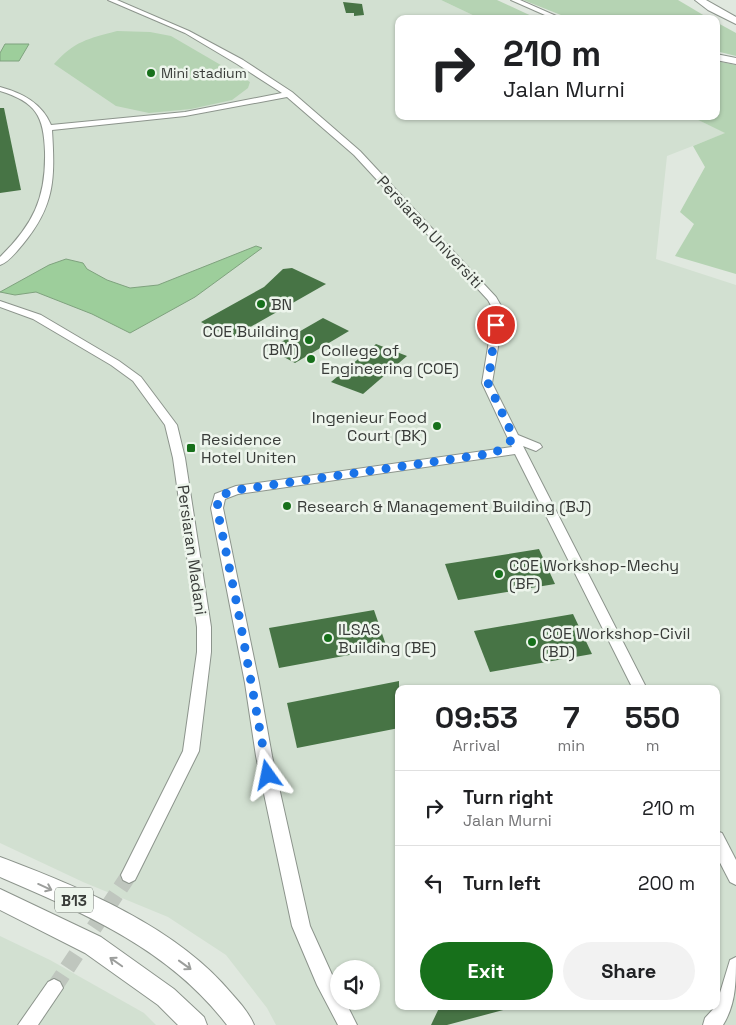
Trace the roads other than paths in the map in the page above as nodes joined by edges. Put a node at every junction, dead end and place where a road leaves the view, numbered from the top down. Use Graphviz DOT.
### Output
graph roads {
  1 [pos="504,0"];
  2 [pos="514,0"];
  3 [pos="692,0"];
  4 [pos="700,0"];
  5 [pos="116,1"];
  6 [pos="711,4"];
  7 [pos="736,12"];
  8 [pos="540,15"];
  9 [pos="550,15"];
  10 [pos="736,21"];
  11 [pos="720,58"];
  12 [pos="736,61"];
  13 [pos="280,88"];
  14 [pos="0,89"];
  15 [pos="293,97"];
  16 [pos="271,98"];
  17 [pos="48,128"];
  18 [pos="0,262"];
  19 [pos="0,304"];
  20 [pos="516,444"];
  21 [pos="536,447"];
  22 [pos="638,685"];
  23 [pos="720,846"];
  24 [pos="0,867"];
  25 [pos="129,875"];
  26 [pos="736,877"];
  27 [pos="0,899"];
  28 [pos="736,966"];
  29 [pos="54,988"];
  30 [pos="27,1025"];
  31 [pos="195,1025"];
  32 [pos="242,1025"];
  33 [pos="348,1025"];
  34 [pos="712,1025"];
  1 -- 8 [label="street"];
  2 -- 9 [label="street"];
  3 -- 6 [label="highway"];
  4 -- 6 [label="highway"];
  5 -- 13 [label="street, Persiaran Universiti"];
  6 -- 7 [label="highway"];
  6 -- 10 [label="highway"];
  11 -- 12 [label="highway"];
  13 -- 15 [label="street, Persiaran Universiti"];
  13 -- 16 [label="street"];
  14 -- 17 [label="street"];
  15 -- 16 [label="street"];
  15 -- 20 [label="street, Persiaran Universiti"];
  16 -- 17 [label="street"];
  17 -- 18 [label="street"];
  19 -- 25 [label="street, Persiaran Madani"];
  20 -- 21 [label="street"];
  20 -- 22 [label="street, Persiaran Universiti"];
  20 -- 33 [label="street"];
  23 -- 26 [label="street"];
  24 -- 32 [label="main road, B13, one-way"];
  31 -- 27 [label="main road, B13, one-way"];
  28 -- 34 [label="street"];
  29 -- 30 [label="street"];
}
